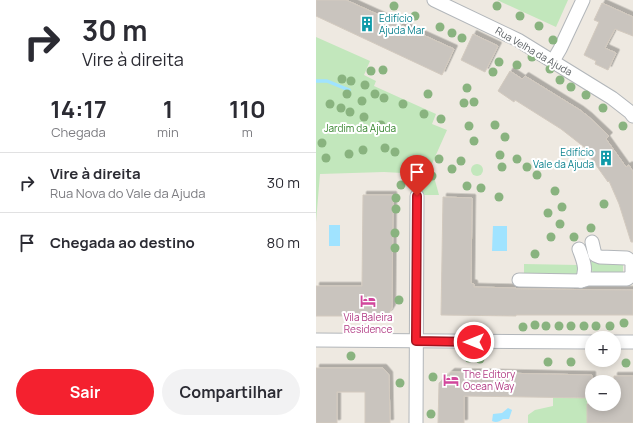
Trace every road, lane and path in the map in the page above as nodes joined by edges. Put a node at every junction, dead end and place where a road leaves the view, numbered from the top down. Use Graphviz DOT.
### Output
graph roads {
  1 [pos="434,0"];
  2 [pos="583,0"];
  3 [pos="553,61"];
  4 [pos="632,113"];
  5 [pos="417,196"];
  6 [pos="592,242"];
  7 [pos="579,248"];
  8 [pos="519,280"];
  9 [pos="582,281"];
  10 [pos="316,340"];
  11 [pos="416,341"];
  12 [pos="585,342"];
  13 [pos="621,342"];
  14 [pos="633,342"];
  15 [pos="416,423"];
  1 -- 3 [label="street, Rua Velha da Ajuda"];
  2 -- 3 [label="street"];
  3 -- 4 [label="street, Rua Velha da Ajuda"];
  5 -- 11 [label="street"];
  6 -- 9 [label="street"];
  7 -- 9 [label="street"];
  8 -- 9 [label="street"];
  10 -- 11 [label="street"];
  11 -- 12 [label="street"];
  11 -- 15 [label="street"];
  13 -- 14 [label="street"];
}
